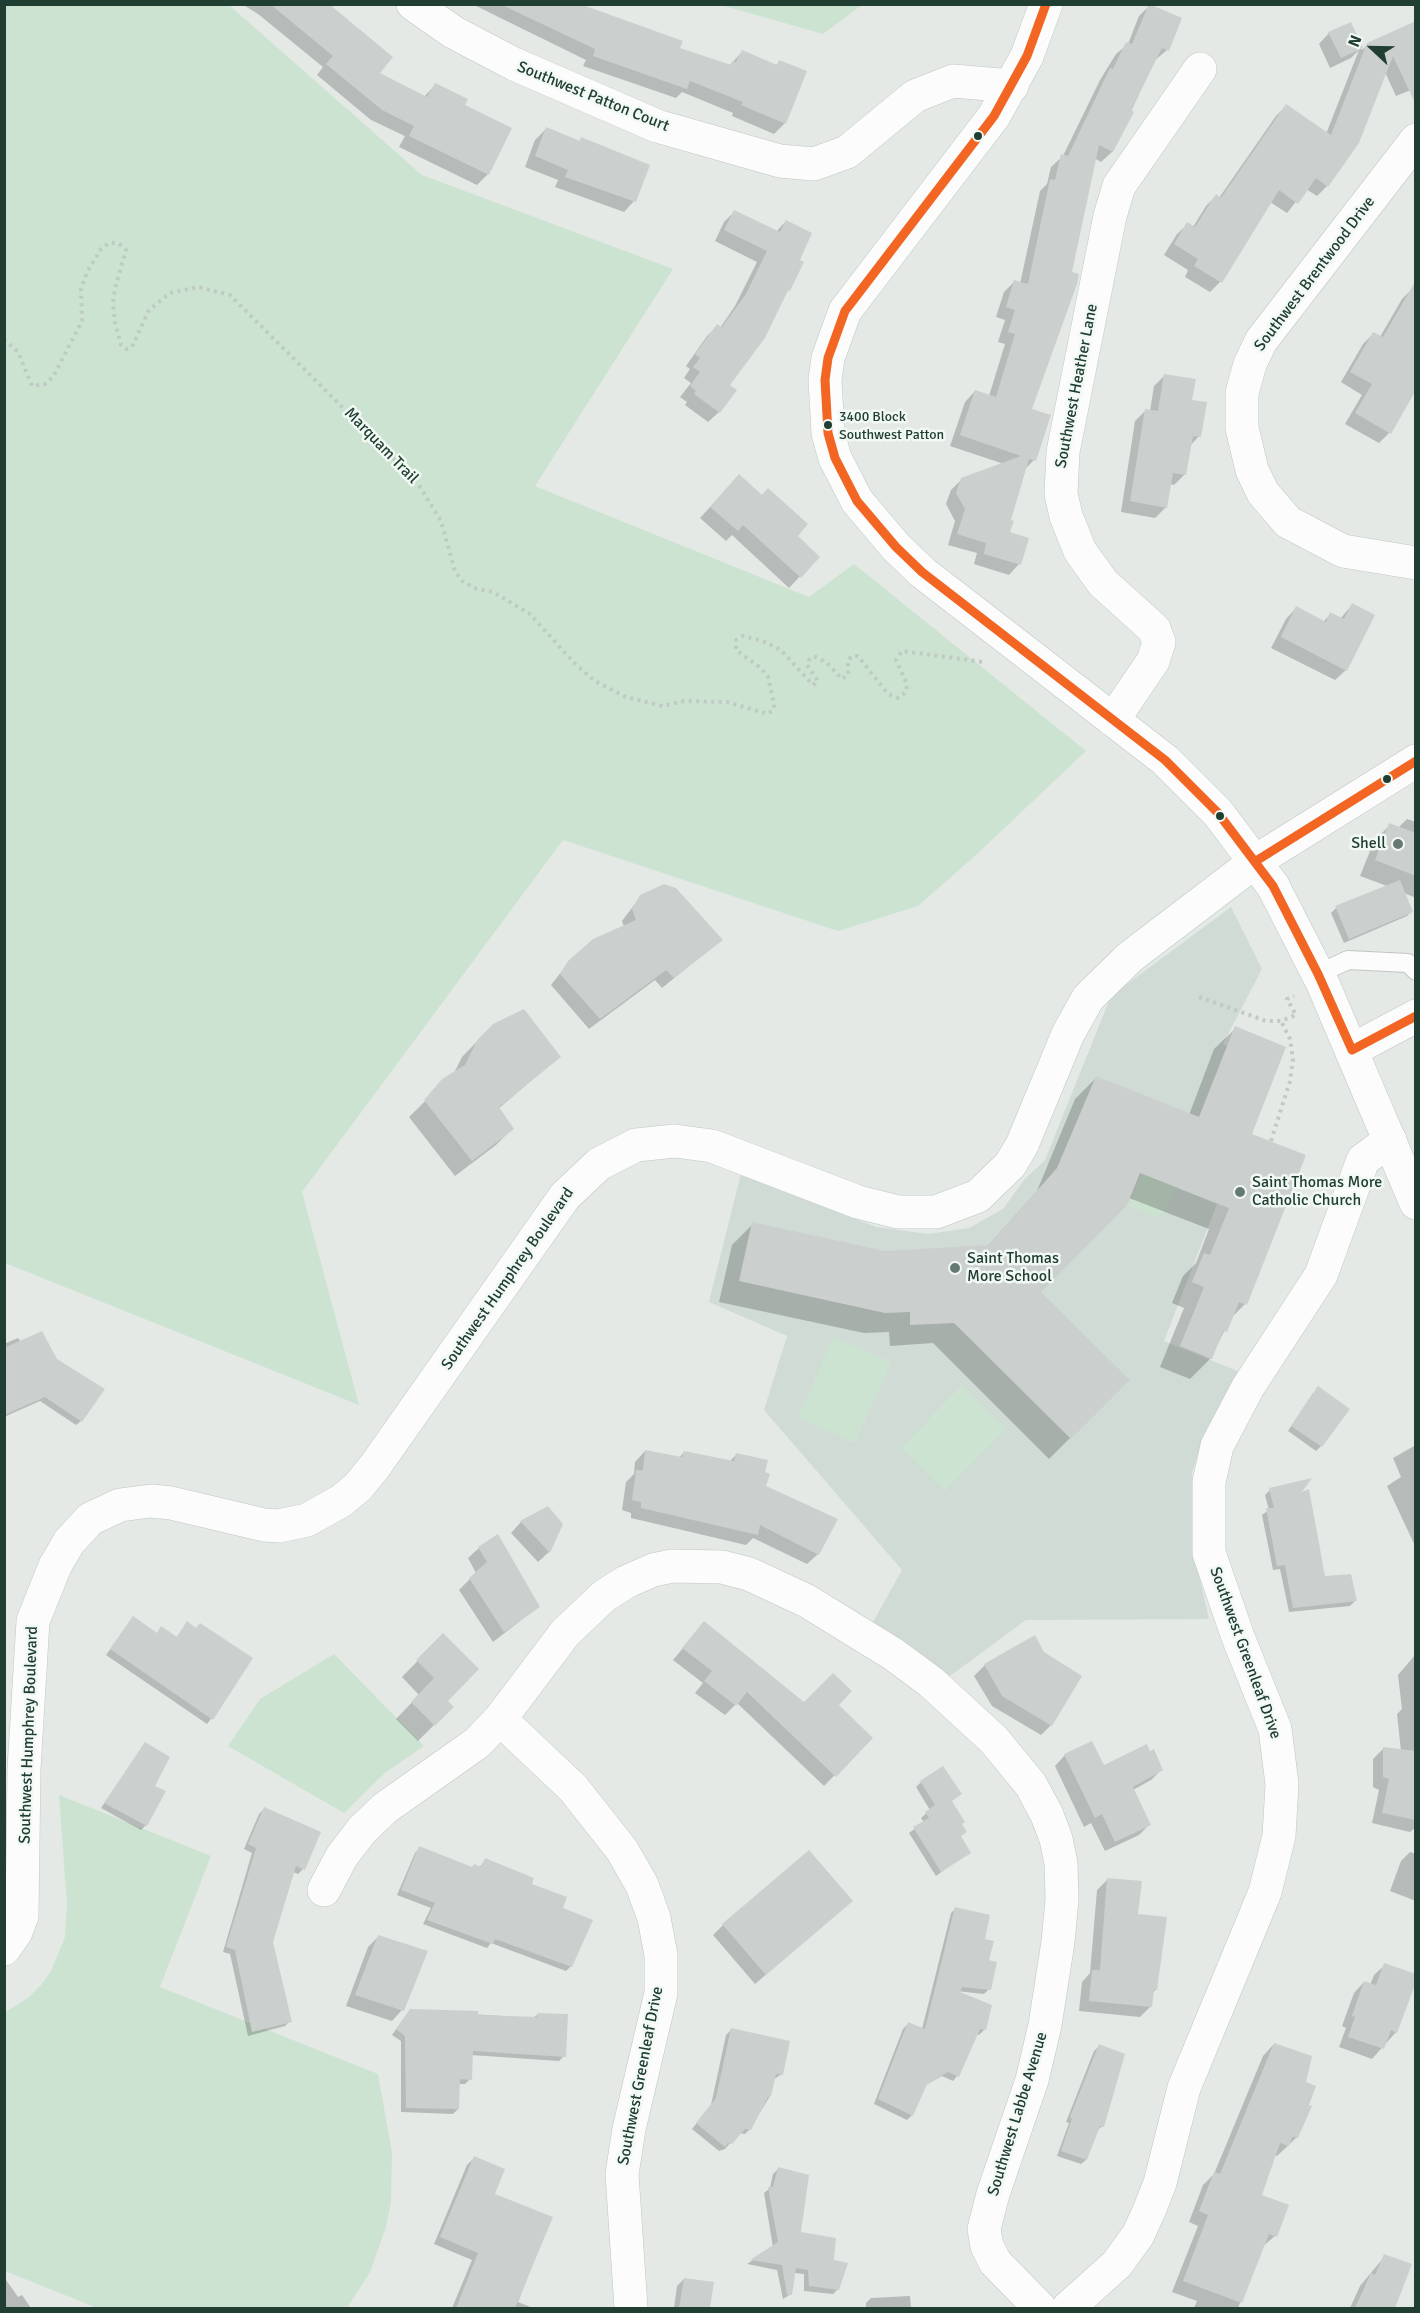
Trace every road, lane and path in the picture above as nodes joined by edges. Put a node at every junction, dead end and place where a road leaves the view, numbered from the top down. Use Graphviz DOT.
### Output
graph roads {
  1 [pos="413,4"];
  2 [pos="1046,4"];
  3 [pos="1200,69"];
  4 [pos="1012,86"];
  5 [pos="1416,140"];
  6 [pos="4,339"];
  7 [pos="1416,563"];
  8 [pos="991,663"];
  9 [pos="1113,720"];
  10 [pos="1416,761"];
  11 [pos="1264,874"];
  12 [pos="1416,971"];
  13 [pos="1318,974"];
  14 [pos="1199,997"];
  15 [pos="1287,999"];
  16 [pos="1416,1016"];
  17 [pos="1281,1021"];
  18 [pos="1352,1050"];
  19 [pos="1390,1140"];
  20 [pos="1271,1141"];
  21 [pos="1416,1203"];
  22 [pos="500,1719"];
  23 [pos="324,1890"];
  24 [pos="4,1949"];
  25 [pos="631,2308"];
  26 [pos="1040,2308"];
  27 [pos="1068,2308"];
  1 -- 4 [label="street, Southwest Patton Court"];
  2 -- 4 [label="street"];
  3 -- 9 [label="street, Southwest Heather Lane"];
  4 -- 9 [label="street"];
  5 -- 7 [label="street, Southwest Brentwood Drive"];
  6 -- 8 [label="path, Marquam Trail"];
  9 -- 11 [label="street"];
  10 -- 11 [label="street, Southwest Humphrey Boulevard"];
  11 -- 13 [label="street"];
  11 -- 24 [label="street, Southwest Humphrey Boulevard"];
  12 -- 13 [label="lane"];
  13 -- 18 [label="street"];
  14 -- 17 [label="path"];
  15 -- 17 [label="path"];
  16 -- 18 [label="street"];
  17 -- 20 [label="path"];
  18 -- 19 [label="street"];
  19 -- 21 [label="street"];
  19 -- 27 [label="street, Southwest Greenleaf Drive"];
  22 -- 23 [label="street, Southwest Labbe Avenue"];
  22 -- 25 [label="street, Southwest Greenleaf Drive"];
  22 -- 26 [label="street, Southwest Labbe Avenue"];
}
